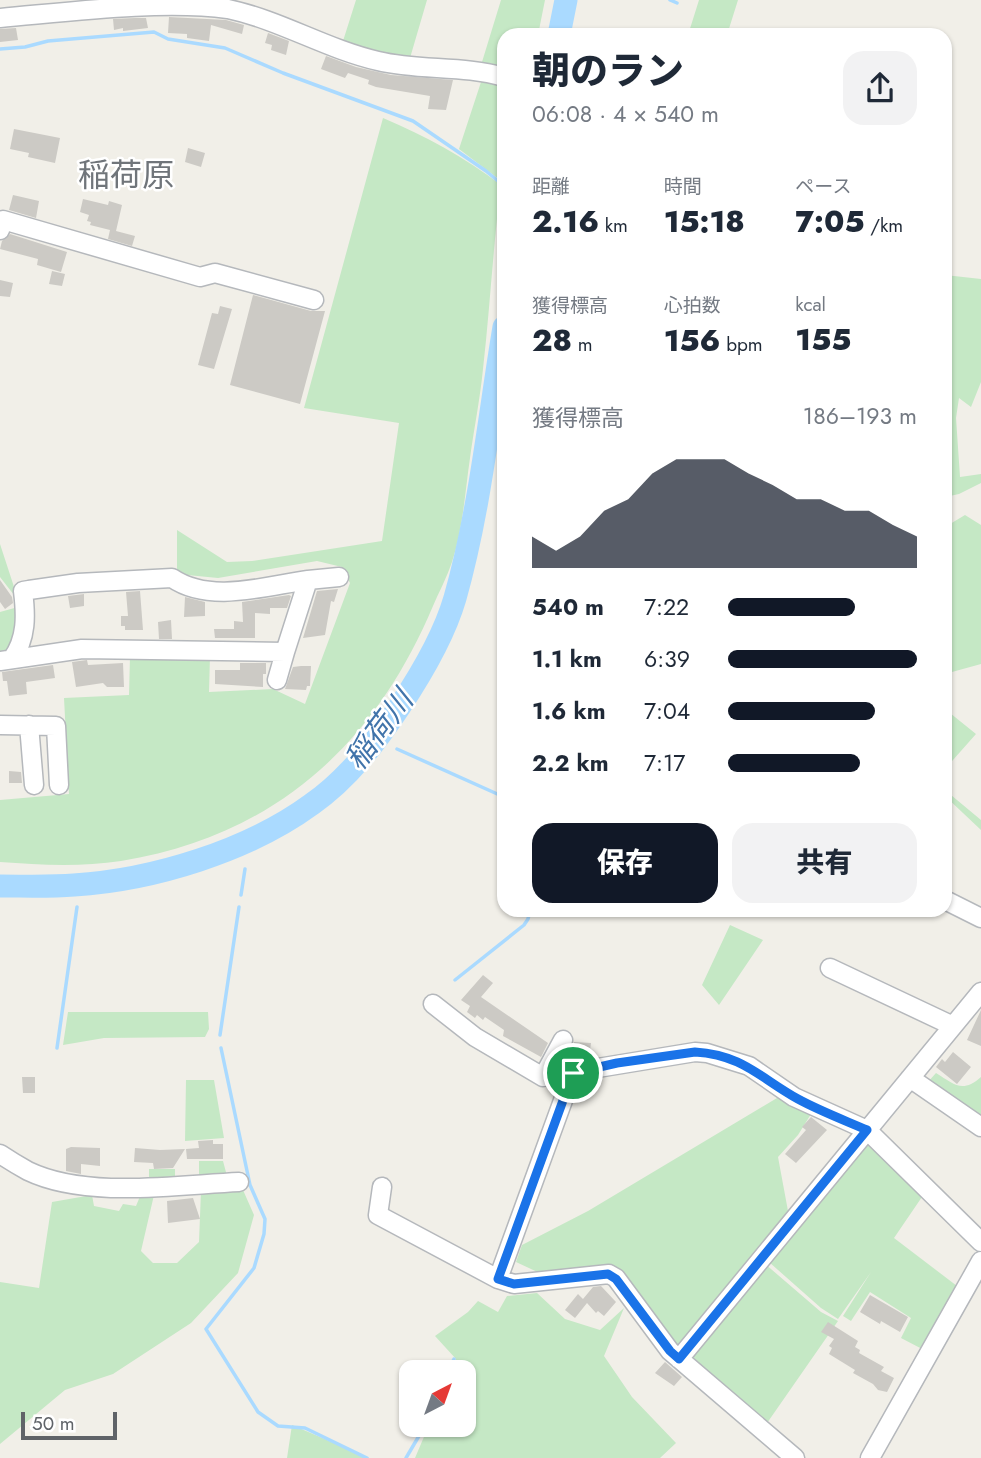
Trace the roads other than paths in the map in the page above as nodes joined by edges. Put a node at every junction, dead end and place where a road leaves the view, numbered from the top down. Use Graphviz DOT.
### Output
graph roads {
  1 [pos="0,18"];
  2 [pos="497,75"];
  3 [pos="0,230"];
  4 [pos="314,299"];
  5 [pos="339,577"];
  6 [pos="308,580"];
  7 [pos="285,652"];
  8 [pos="6,660"];
  9 [pos="278,680"];
  10 [pos="0,725"];
  11 [pos="29,725"];
  12 [pos="34,785"];
  13 [pos="59,785"];
  14 [pos="952,904"];
  15 [pos="981,918"];
  16 [pos="830,968"];
  17 [pos="981,992"];
  18 [pos="433,1004"];
  19 [pos="953,1026"];
  20 [pos="563,1040"];
  21 [pos="573,1073"];
  22 [pos="543,1077"];
  23 [pos="910,1078"];
  24 [pos="981,1127"];
  25 [pos="867,1130"];
  26 [pos="0,1154"];
  27 [pos="239,1181"];
  28 [pos="382,1186"];
  29 [pos="981,1242"];
  30 [pos="981,1261"];
  31 [pos="498,1279"];
  32 [pos="679,1359"];
  33 [pos="795,1458"];
  34 [pos="870,1458"];
  1 -- 2 [label="street"];
  3 -- 4 [label="street"];
  5 -- 6 [label="street"];
  6 -- 7 [label="street"];
  6 -- 8 [label="street"];
  7 -- 8 [label="street"];
  7 -- 9 [label="street"];
  10 -- 11 [label="street"];
  11 -- 12 [label="street"];
  11 -- 13 [label="street"];
  14 -- 15 [label="street"];
  16 -- 19 [label="street"];
  17 -- 19 [label="street"];
  18 -- 22 [label="street"];
  19 -- 23 [label="street"];
  20 -- 22 [label="street"];
  21 -- 22 [label="street"];
  21 -- 25 [label="street"];
  21 -- 31 [label="street"];
  23 -- 24 [label="street"];
  23 -- 25 [label="street"];
  25 -- 29 [label="street"];
  25 -- 32 [label="street"];
  26 -- 27 [label="street"];
  28 -- 31 [label="street"];
  30 -- 34 [label="street"];
  31 -- 32 [label="street"];
  32 -- 33 [label="street"];
}
